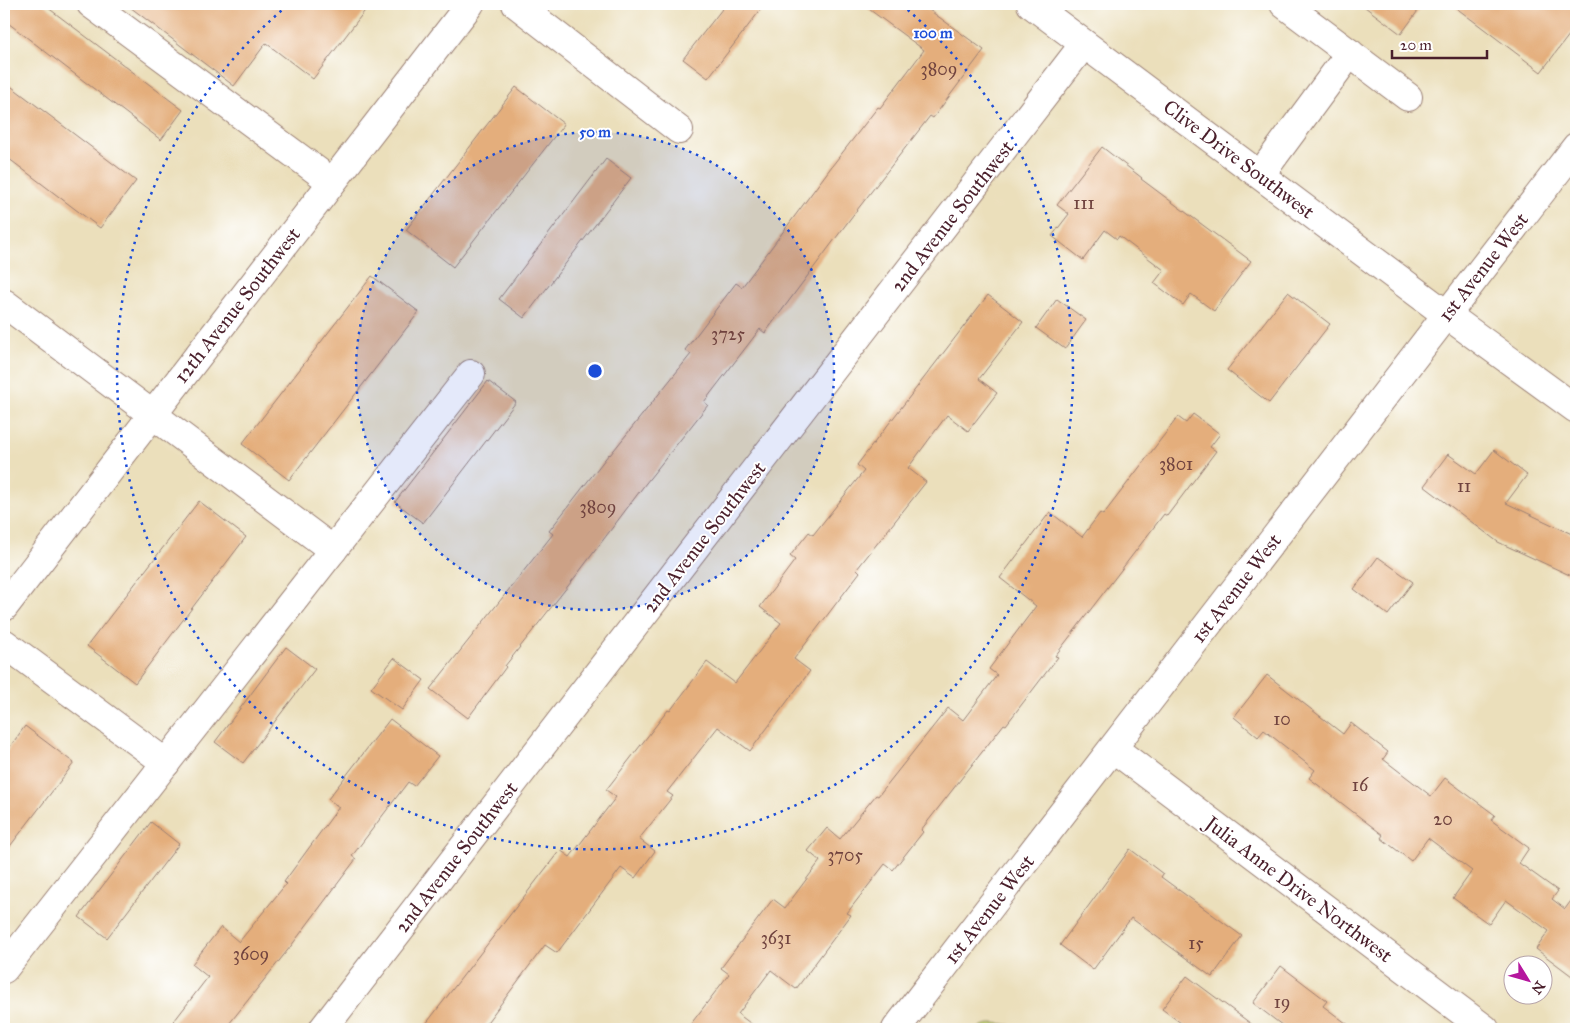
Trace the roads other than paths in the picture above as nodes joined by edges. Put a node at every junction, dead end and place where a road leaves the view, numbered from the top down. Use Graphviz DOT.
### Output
graph roads {
  1 [pos="91,4"];
  2 [pos="470,4"];
  3 [pos="516,4"];
  4 [pos="1031,4"];
  5 [pos="1284,4"];
  6 [pos="1084,44"];
  7 [pos="1350,53"];
  8 [pos="1408,97"];
  9 [pos="679,130"];
  10 [pos="1576,147"];
  11 [pos="1260,175"];
  12 [pos="332,182"];
  13 [pos="4,303"];
  14 [pos="1447,315"];
  15 [pos="471,374"];
  16 [pos="1576,409"];
  17 [pos="153,414"];
  18 [pos="333,550"];
  19 [pos="4,607"];
  20 [pos="4,643"];
  21 [pos="1114,749"];
  22 [pos="166,763"];
  23 [pos="4,969"];
  24 [pos="323,1029"];
  25 [pos="896,1029"];
  26 [pos="1485,1029"];
  1 -- 12 [label="street"];
  2 -- 12 [label="street, 12th Avenue Southwest"];
  3 -- 9 [label="street"];
  4 -- 6 [label="street, Clive Drive Southwest"];
  5 -- 7 [label="street"];
  6 -- 11 [label="street, Clive Drive Southwest"];
  6 -- 24 [label="street, 2nd Avenue Southwest"];
  7 -- 8 [label="street"];
  7 -- 11 [label="street"];
  10 -- 14 [label="street, 1st Avenue West"];
  11 -- 14 [label="street, Clive Drive Southwest"];
  12 -- 17 [label="street, 12th Avenue Southwest"];
  13 -- 17 [label="street"];
  14 -- 16 [label="street, Clive Drive Southwest"];
  14 -- 21 [label="street, 1st Avenue West"];
  15 -- 18 [label="street"];
  17 -- 18 [label="street"];
  17 -- 19 [label="street, 12th Avenue Southwest"];
  18 -- 22 [label="street"];
  20 -- 22 [label="street"];
  21 -- 25 [label="street, 1st Avenue West"];
  21 -- 26 [label="street, Julia Anne Drive Northwest"];
  22 -- 23 [label="street"];
}
